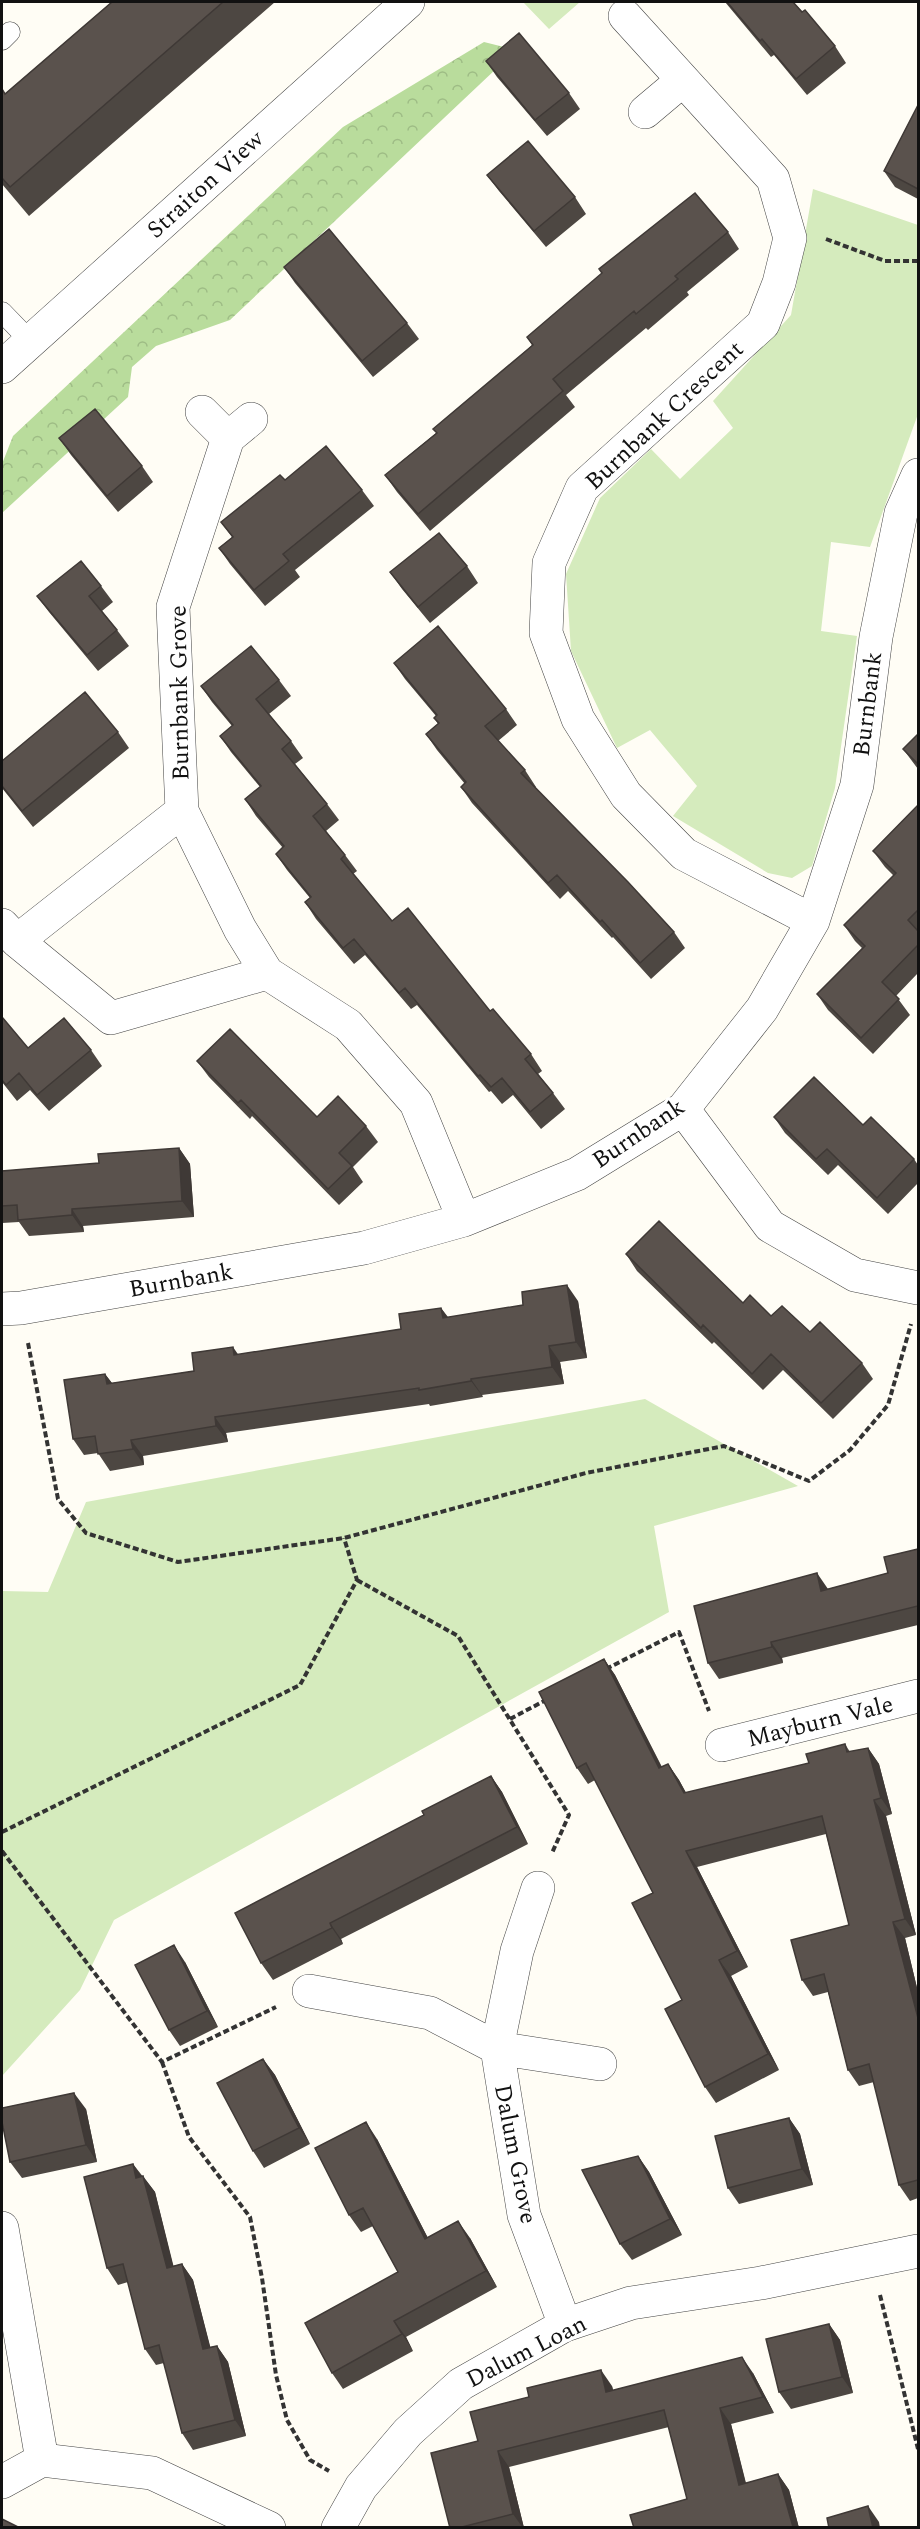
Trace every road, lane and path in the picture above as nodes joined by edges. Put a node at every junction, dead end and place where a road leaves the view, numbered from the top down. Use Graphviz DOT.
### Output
graph roads {
  1 [pos="408,2"];
  2 [pos="625,16"];
  3 [pos="683,80"];
  4 [pos="645,112"];
  5 [pos="790,238"];
  6 [pos="918,261"];
  7 [pos="2,312"];
  8 [pos="30,341"];
  9 [pos="2,367"];
  10 [pos="202,412"];
  11 [pos="918,475"];
  12 [pos="182,811"];
  13 [pos="813,921"];
  14 [pos="9,933"];
  15 [pos="267,973"];
  16 [pos="682,1109"];
  17 [pos="464,1220"];
  18 [pos="916,1302"];
  19 [pos="11,1308"];
  20 [pos="344,1538"];
  21 [pos="357,1580"];
  22 [pos="605,1670"];
  23 [pos="918,1696"];
  24 [pos="552,1697"];
  25 [pos="510,1719"];
  26 [pos="722,1745"];
  27 [pos="2,1832"];
  28 [pos="2,1851"];
  29 [pos="538,1888"];
  30 [pos="309,1991"];
  31 [pos="497,2048"];
  32 [pos="162,2062"];
  33 [pos="600,2064"];
  34 [pos="2,2228"];
  35 [pos="918,2251"];
  36 [pos="872,2261"];
  37 [pos="565,2325"];
  38 [pos="918,2449"];
  39 [pos="42,2460"];
  40 [pos="2,2482"];
  41 [pos="361,2487"];
  42 [pos="268,2528"];
  43 [pos="338,2528"];
  1 -- 8 [label="street, Straiton View"];
  2 -- 3 [label="street, Burnbank Crescent"];
  3 -- 4 [label="street"];
  3 -- 5 [label="street, Burnbank Crescent"];
  5 -- 6 [label="path"];
  5 -- 13 [label="street, Burnbank Crescent"];
  7 -- 8 [label="lane"];
  8 -- 9 [label="street, Straiton View"];
  10 -- 12 [label="street, Burnbank Grove"];
  11 -- 13 [label="street, Burnbank"];
  12 -- 14 [label="street, Burnbank Grove"];
  12 -- 15 [label="street, Burnbank Grove"];
  13 -- 16 [label="street, Burnbank"];
  14 -- 15 [label="street, Burnbank Grove"];
  15 -- 17 [label="street, Burnbank Grove"];
  16 -- 17 [label="street, Burnbank"];
  16 -- 18 [label="street"];
  17 -- 19 [label="street, Burnbank"];
  18 -- 20 [label="path"];
  19 -- 20 [label="path"];
  20 -- 21 [label="path"];
  21 -- 25 [label="path"];
  21 -- 27 [label="path"];
  22 -- 26 [label="path"];
  23 -- 26 [label="street, Mayburn Vale"];
  24 -- 25 [label="path"];
  25 -- 29 [label="path"];
  28 -- 32 [label="path"];
  29 -- 31 [label="street, Dalum Grove"];
  30 -- 31 [label="street, Dalum Grove"];
  30 -- 32 [label="path"];
  31 -- 33 [label="street, Dalum Grove"];
  31 -- 37 [label="street, Dalum Grove"];
  32 -- 41 [label="path"];
  34 -- 39 [label="street"];
  35 -- 36 [label="street, Dalum Loan"];
  36 -- 37 [label="street, Dalum Loan"];
  36 -- 38 [label="path"];
  37 -- 41 [label="street, Dalum Loan"];
  39 -- 40 [label="street"];
  39 -- 42 [label="street"];
  41 -- 43 [label="street, Dalum Loan"];
}
